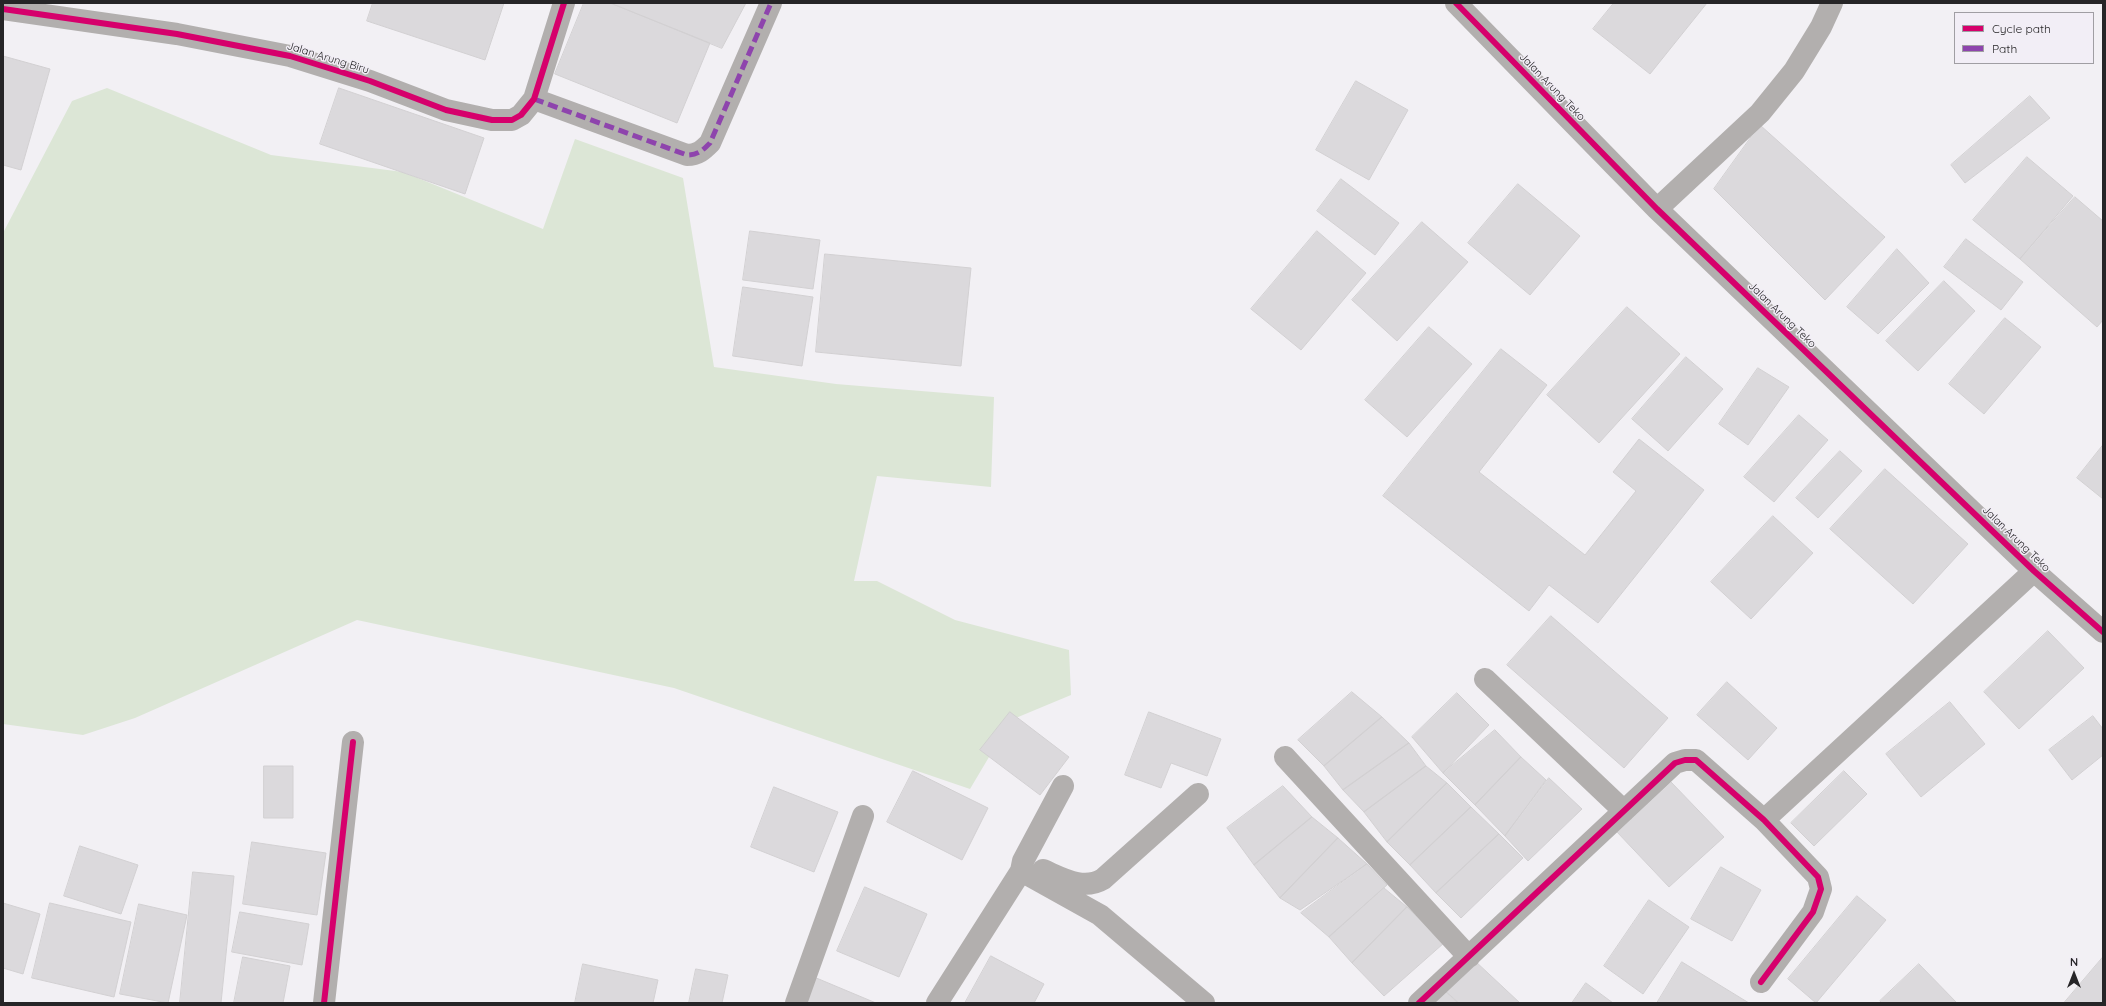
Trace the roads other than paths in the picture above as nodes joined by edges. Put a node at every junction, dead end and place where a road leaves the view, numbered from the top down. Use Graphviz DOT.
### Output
graph roads {
  1 [pos="564,3"];
  2 [pos="771,3"];
  3 [pos="1456,3"];
  4 [pos="1832,3"];
  5 [pos="3,9"];
  6 [pos="534,99"];
  7 [pos="1657,209"];
  8 [pos="2034,570"];
  9 [pos="2103,632"];
  10 [pos="1485,679"];
  11 [pos="353,742"];
  12 [pos="1285,757"];
  13 [pos="1063,786"];
  14 [pos="1198,794"];
  15 [pos="1624,811"];
  16 [pos="863,816"];
  17 [pos="1764,820"];
  18 [pos="1022,866"];
  19 [pos="1469,957"];
  20 [pos="1761,982"];
  21 [pos="324,1003"];
  22 [pos="796,1003"];
  23 [pos="937,1003"];
  24 [pos="1204,1003"];
  25 [pos="1419,1003"];
  1 -- 6 [label="street, Jalan Arung Biru"];
  2 -- 6 [label="street"];
  3 -- 7 [label="street, Jalan Arung Teko"];
  4 -- 7 [label="street"];
  5 -- 6 [label="street, Jalan Arung Biru"];
  7 -- 8 [label="street, Jalan Arung Teko"];
  8 -- 9 [label="street, Jalan Arung Teko"];
  8 -- 17 [label="street"];
  10 -- 15 [label="street"];
  11 -- 21 [label="street"];
  12 -- 19 [label="street"];
  13 -- 18 [label="street"];
  14 -- 18 [label="street"];
  15 -- 17 [label="street"];
  15 -- 19 [label="street"];
  16 -- 22 [label="street"];
  17 -- 20 [label="street"];
  18 -- 23 [label="street"];
  18 -- 24 [label="street"];
  19 -- 25 [label="street"];
}
